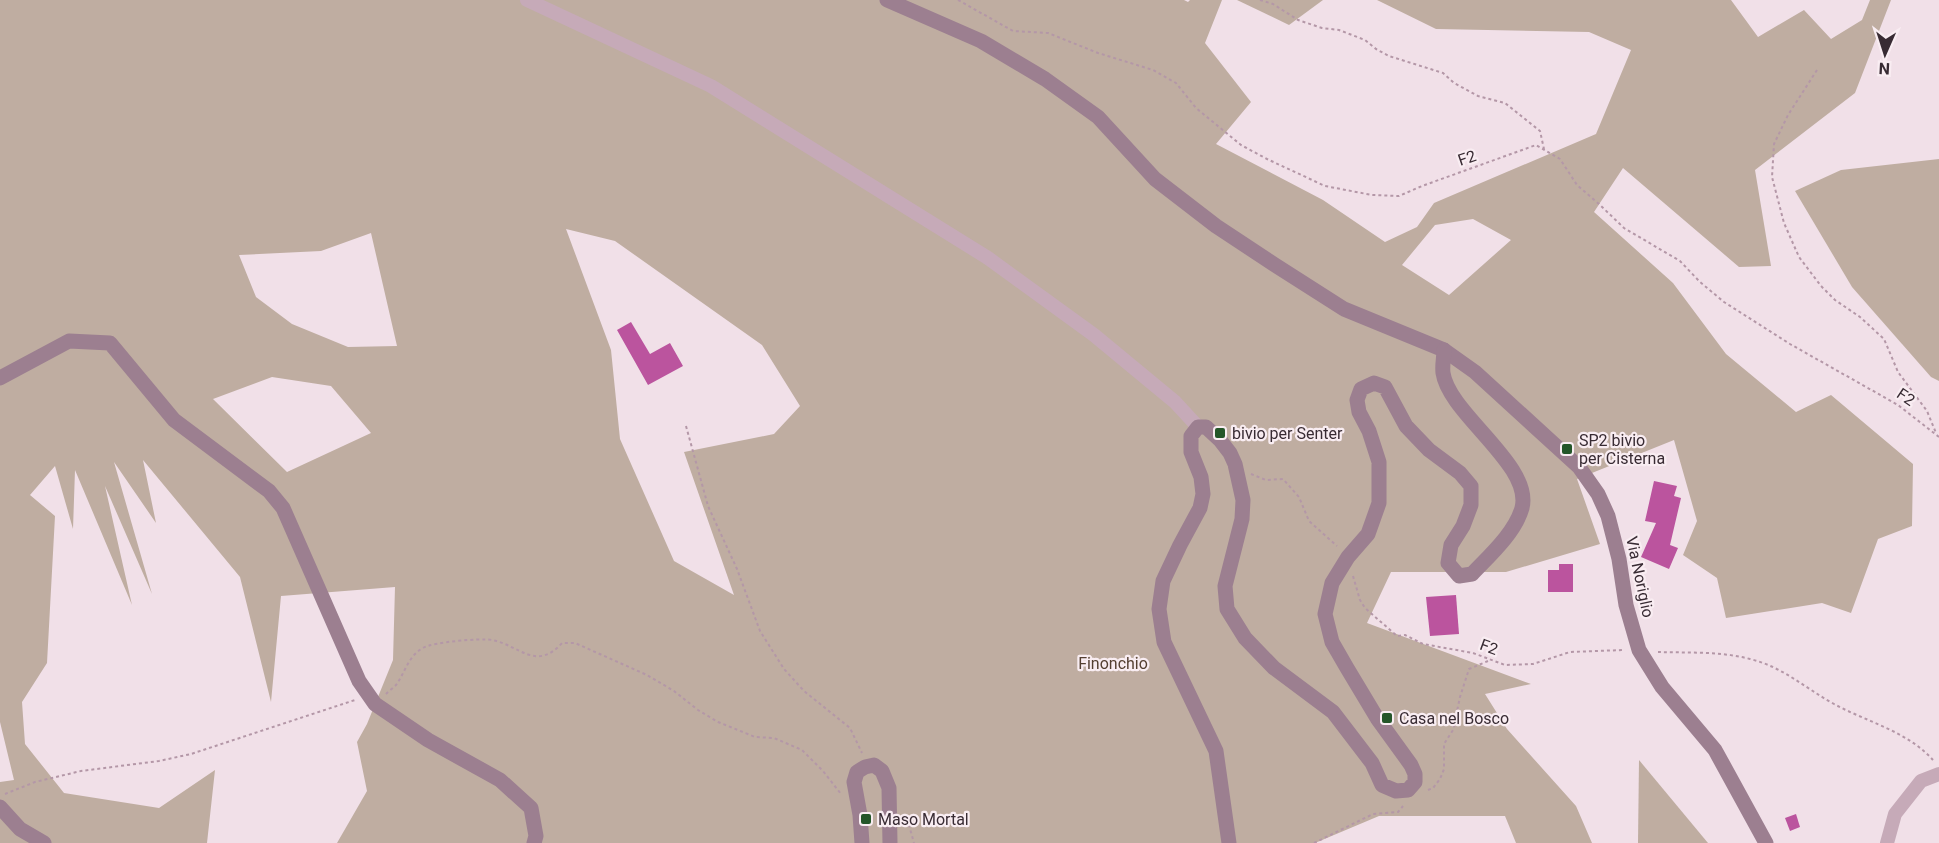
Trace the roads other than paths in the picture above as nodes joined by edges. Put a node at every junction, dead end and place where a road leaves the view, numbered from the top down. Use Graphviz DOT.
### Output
graph roads {
  1 [pos="527,0"];
  2 [pos="887,0"];
  3 [pos="1444,350"];
  4 [pos="0,378"];
  5 [pos="1198,428"];
  6 [pos="1939,774"];
  7 [pos="0,807"];
  8 [pos="44,843"];
  9 [pos="534,843"];
  10 [pos="862,843"];
  11 [pos="890,843"];
  12 [pos="1229,843"];
  13 [pos="1766,843"];
  14 [pos="1887,843"];
  1 -- 5 [label="street"];
  2 -- 3 [label="street, Via Noriglio"];
  3 -- 5 [label="street"];
  3 -- 13 [label="street, Via Noriglio"];
  4 -- 9 [label="street"];
  5 -- 12 [label="street"];
  6 -- 14 [label="street"];
  7 -- 8 [label="street"];
  10 -- 11 [label="street"];
}
